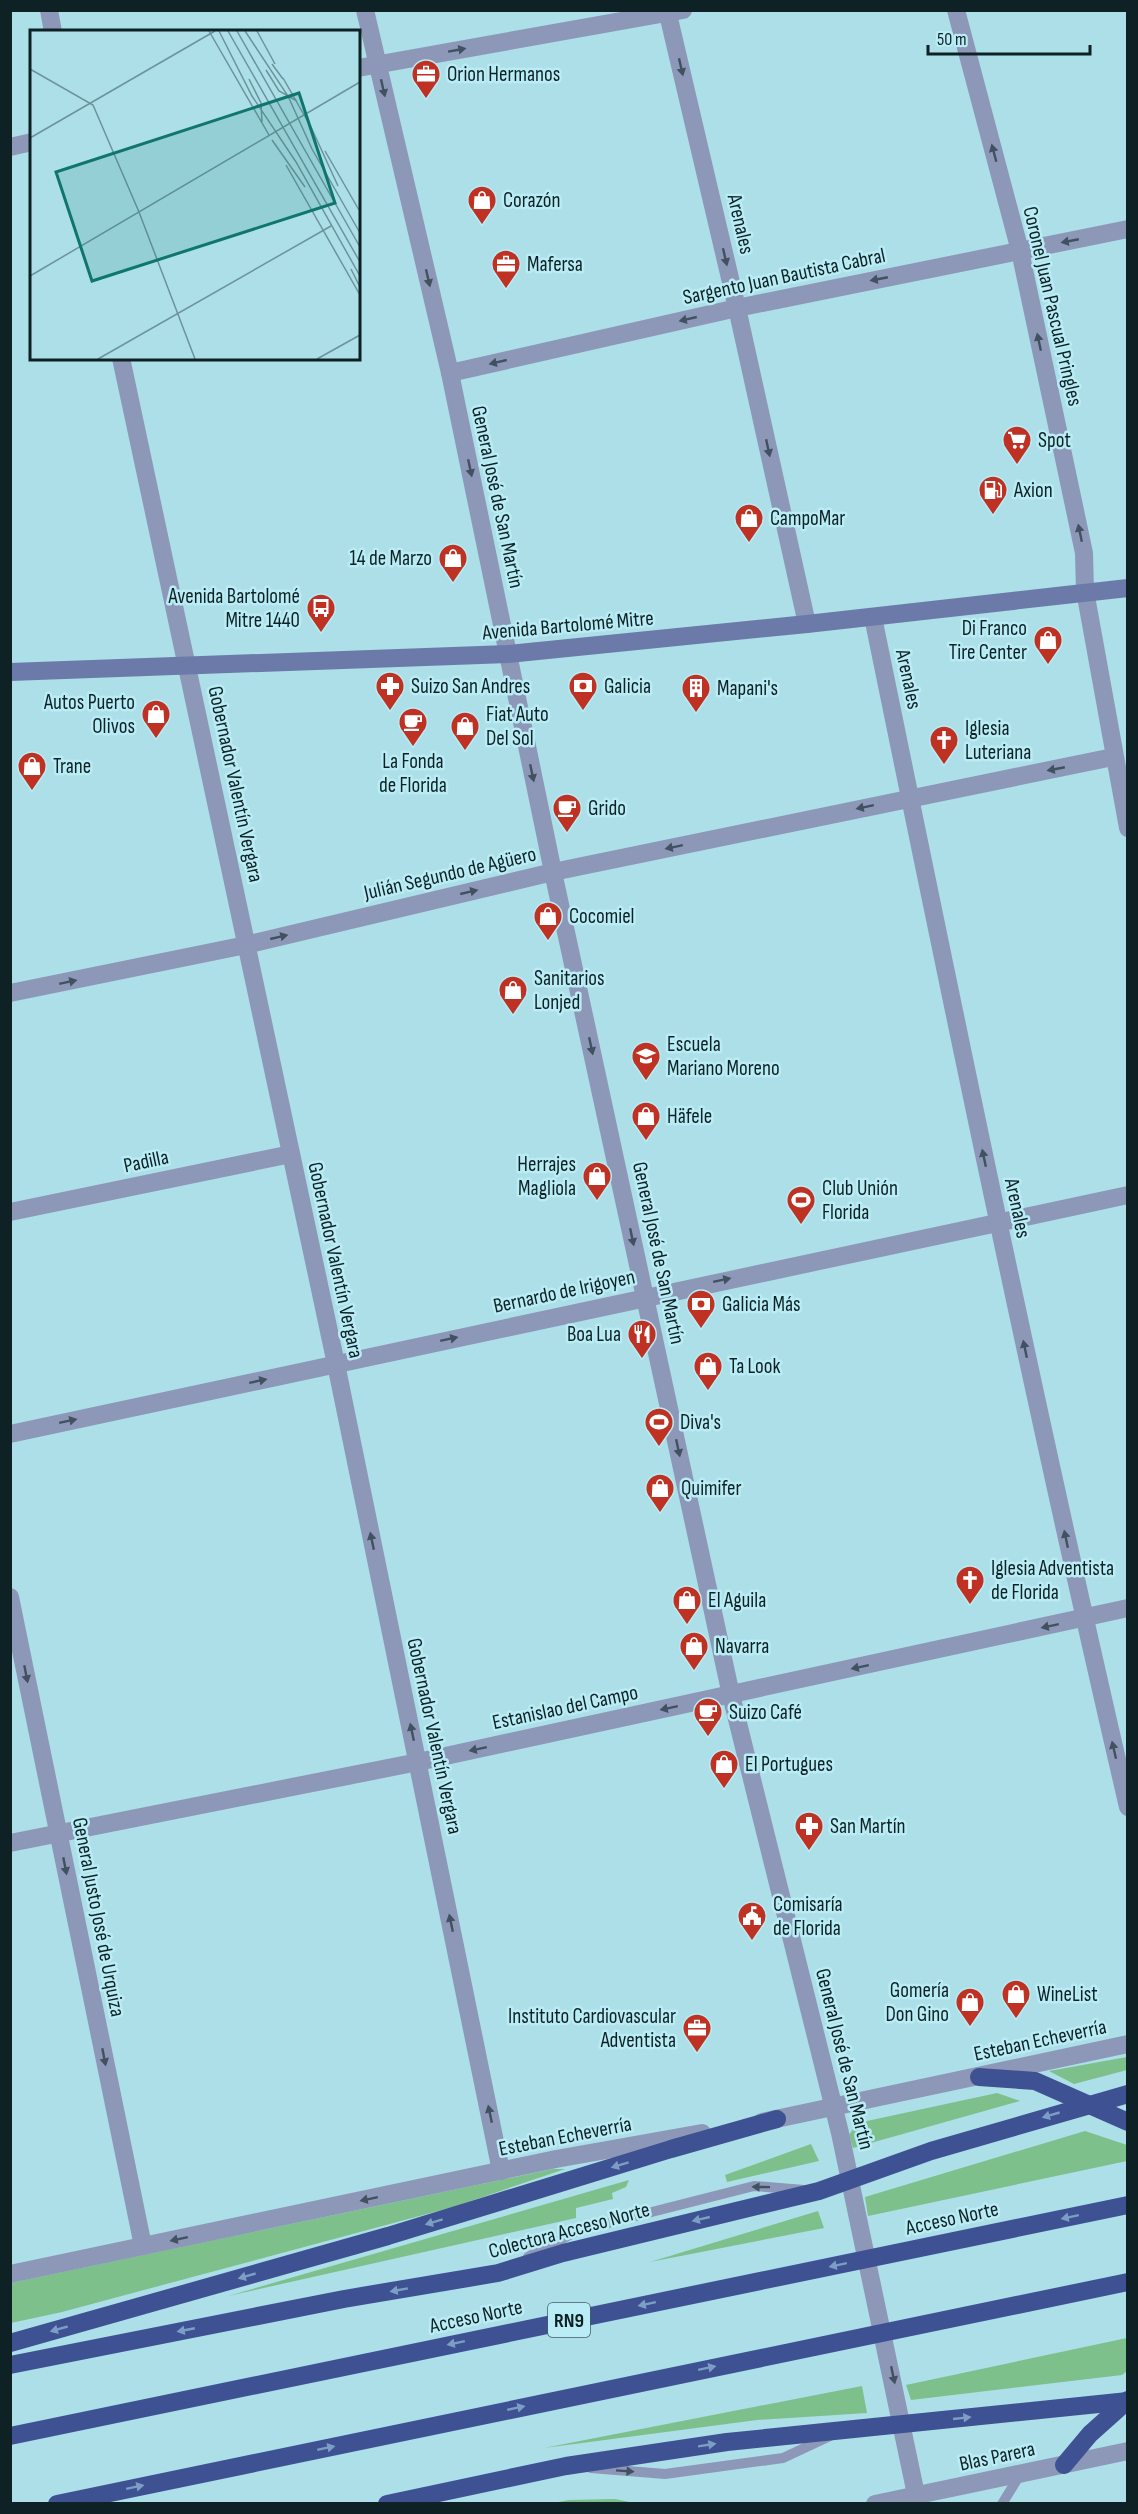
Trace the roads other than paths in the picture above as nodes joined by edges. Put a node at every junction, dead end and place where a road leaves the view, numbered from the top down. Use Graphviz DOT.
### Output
graph roads {
  1 [pos="49,10"];
  2 [pos="365,10"];
  3 [pos="956,10"];
  4 [pos="673,11"];
  5 [pos="53,30"];
  6 [pos="377,64"];
  7 [pos="360,68"];
  8 [pos="30,142"];
  9 [pos="10,147"];
  10 [pos="1128,229"];
  11 [pos="1020,251"];
  12 [pos="737,308"];
  13 [pos="121,360"];
  14 [pos="450,373"];
  15 [pos="1128,588"];
  16 [pos="1085,591"];
  17 [pos="873,617"];
  18 [pos="807,624"];
  19 [pos="508,654"];
  20 [pos="188,665"];
  21 [pos="10,672"];
  22 [pos="1113,758"];
  23 [pos="910,798"];
  24 [pos="1128,828"];
  25 [pos="553,872"];
  26 [pos="246,945"];
  27 [pos="10,993"];
  28 [pos="291,1154"];
  29 [pos="1128,1195"];
  30 [pos="10,1212"];
  31 [pos="998,1223"];
  32 [pos="645,1296"];
  33 [pos="336,1364"];
  34 [pos="10,1434"];
  35 [pos="10,1597"];
  36 [pos="1128,1608"];
  37 [pos="1084,1619"];
  38 [pos="731,1695"];
  39 [pos="418,1762"];
  40 [pos="1128,1807"];
  41 [pos="58,1832"];
  42 [pos="10,1843"];
  43 [pos="1128,2044"];
  44 [pos="979,2077"];
  45 [pos="1128,2094"];
  46 [pos="832,2108"];
  47 [pos="777,2120"];
  48 [pos="1128,2122"];
  49 [pos="501,2171"];
  50 [pos="1128,2205"];
  51 [pos="142,2246"];
  52 [pos="10,2274"];
  53 [pos="1128,2282"];
  54 [pos="10,2343"];
  55 [pos="10,2364"];
  56 [pos="1128,2401"];
  57 [pos="10,2436"];
  58 [pos="1128,2451"];
  59 [pos="1064,2465"];
  60 [pos="1021,2474"];
  61 [pos="917,2499"];
  62 [pos="57,2504"];
  63 [pos="387,2504"];
  64 [pos="875,2504"];
  65 [pos="1002,2504"];
  1 -- 5 [label="street"];
  2 -- 6 [label="street, General José de San Martín"];
  11 -- 3 [label="street, Coronel Juan Pascual Pringles, one-way"];
  6 -- 4 [label="street, one-way"];
  4 -- 12 [label="street, Arenales, one-way"];
  6 -- 7 [label="street"];
  6 -- 14 [label="street, General José de San Martín, one-way"];
  8 -- 9 [label="street"];
  10 -- 11 [label="street, Sargento Juan Bautista Cabral, one-way"];
  11 -- 12 [label="street, Sargento Juan Bautista Cabral, one-way"];
  16 -- 11 [label="street, Coronel Juan Pascual Pringles, one-way"];
  12 -- 14 [label="street, Sargento Juan Bautista Cabral, one-way"];
  12 -- 18 [label="street, Arenales, one-way"];
  13 -- 20 [label="street, Gobernador Valentín Vergara"];
  14 -- 19 [label="street, General José de San Martín, one-way"];
  15 -- 16 [label="main road, Avenida Bartolomé Mitre"];
  16 -- 17 [label="main road, Avenida Bartolomé Mitre"];
  16 -- 22 [label="street, Coronel Juan Pascual Pringles"];
  17 -- 18 [label="main road, Avenida Bartolomé Mitre"];
  17 -- 23 [label="street, Arenales"];
  18 -- 19 [label="main road, Avenida Bartolomé Mitre"];
  19 -- 20 [label="main road, Avenida Bartolomé Mitre"];
  19 -- 25 [label="street, General José de San Martín, one-way"];
  20 -- 21 [label="main road, Avenida Bartolomé Mitre"];
  20 -- 26 [label="street, Gobernador Valentín Vergara"];
  22 -- 23 [label="street, Julián Segundo de Agüero, one-way"];
  22 -- 24 [label="street, Coronel Juan Pascual Pringles"];
  23 -- 25 [label="street, Julián Segundo de Agüero, one-way"];
  31 -- 23 [label="street, Arenales, one-way"];
  26 -- 25 [label="street, Julián Segundo de Agüero, one-way"];
  25 -- 32 [label="street, General José de San Martín, one-way"];
  27 -- 26 [label="street, Julián Segundo de Agüero, one-way"];
  26 -- 28 [label="street, Gobernador Valentín Vergara"];
  28 -- 30 [label="street, Padilla"];
  28 -- 33 [label="street, Gobernador Valentín Vergara"];
  29 -- 31 [label="street, Bernardo de Irigoyen"];
  32 -- 31 [label="street, Bernardo de Irigoyen, one-way"];
  37 -- 31 [label="street, Arenales, one-way"];
  33 -- 32 [label="street, Bernardo de Irigoyen, one-way"];
  32 -- 38 [label="street, General José de San Martín, one-way"];
  34 -- 33 [label="street, Bernardo de Irigoyen, one-way"];
  39 -- 33 [label="street, Gobernador Valentín Vergara, one-way"];
  35 -- 41 [label="street, General Justo José de Urquiza, one-way"];
  36 -- 37 [label="street, Estanislao del Campo"];
  37 -- 38 [label="street, Estanislao del Campo, one-way"];
  40 -- 37 [label="street, Arenales, one-way"];
  38 -- 39 [label="street, Estanislao del Campo, one-way"];
  38 -- 46 [label="street, General José de San Martín"];
  39 -- 41 [label="street, Estanislao del Campo"];
  49 -- 39 [label="street, Gobernador Valentín Vergara, one-way"];
  41 -- 42 [label="street, Estanislao del Campo"];
  41 -- 51 [label="street, General Justo José de Urquiza, one-way"];
  43 -- 44 [label="street, Esteban Echeverría"];
  44 -- 46 [label="street, Esteban Echeverría"];
  44 -- 48 [label="highway"];
  45 -- 55 [label="highway, Colectora Acceso Norte, one-way"];
  46 -- 47 [label="street, Esteban Echeverría"];
  46 -- 61 [label="street, General José de San Martín, one-way"];
  47 -- 49 [label="street, Esteban Echeverría"];
  47 -- 54 [label="highway, one-way"];
  49 -- 51 [label="street, Esteban Echeverría, one-way"];
  50 -- 57 [label="highway, Acceso Norte / RN9, one-way"];
  51 -- 52 [label="street, Esteban Echeverría"];
  62 -- 53 [label="highway, one-way"];
  56 -- 59 [label="highway"];
  63 -- 56 [label="highway, one-way"];
  58 -- 59 [label="street, Blas Parera"];
  59 -- 60 [label="street, Blas Parera"];
  60 -- 61 [label="street, Blas Parera"];
  60 -- 65 [label="lane"];
  61 -- 64 [label="street, Blas Parera"];
}
